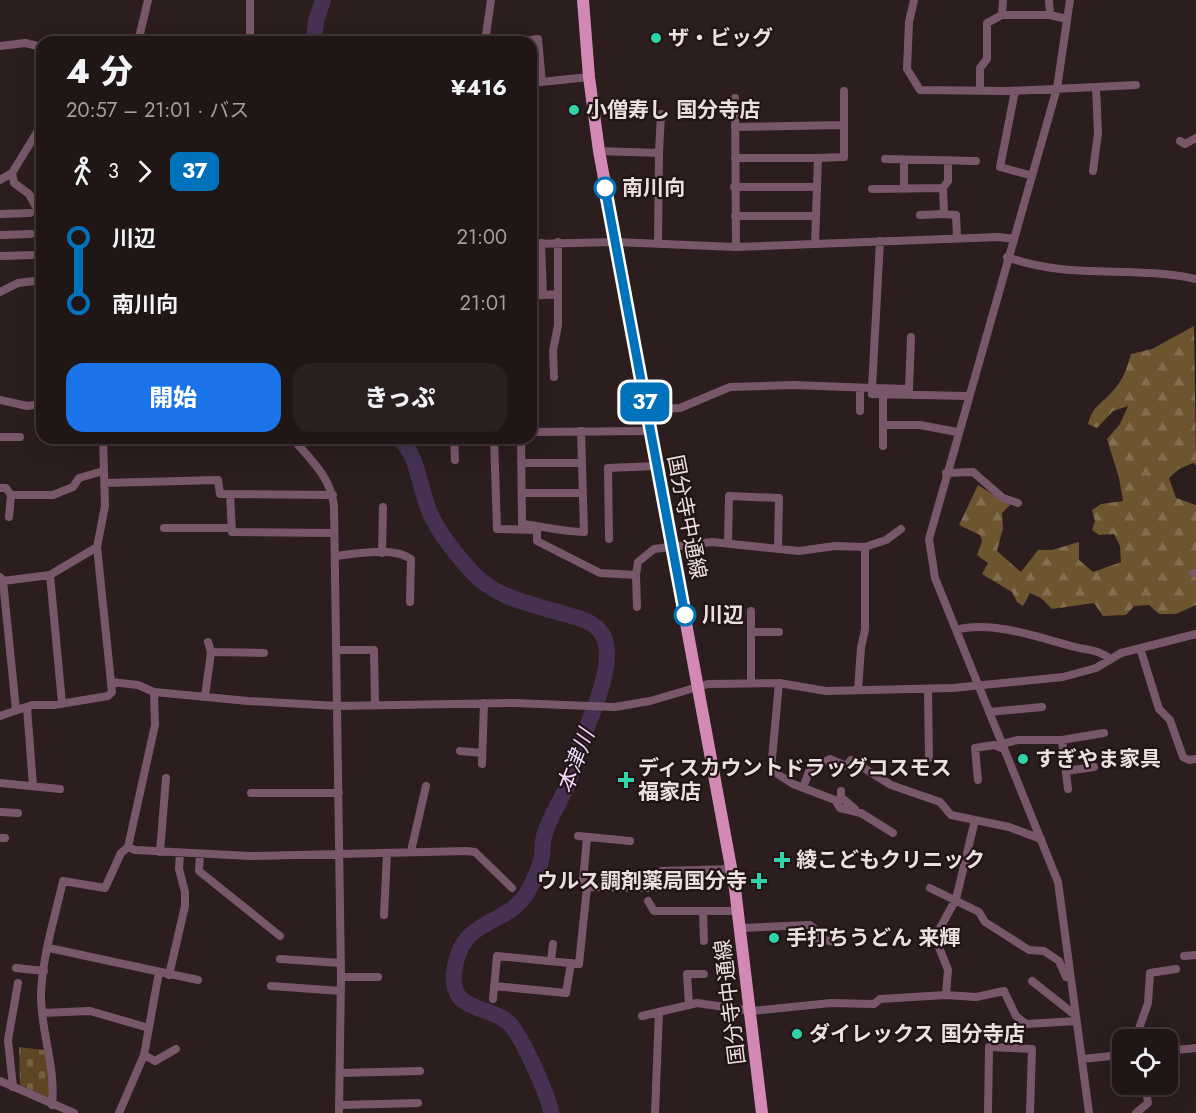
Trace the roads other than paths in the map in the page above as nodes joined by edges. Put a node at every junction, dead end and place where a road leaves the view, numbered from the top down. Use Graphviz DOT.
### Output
graph roads {
  1 [pos="148,0"];
  2 [pos="250,0"];
  3 [pos="491,0"];
  4 [pos="583,0"];
  5 [pos="914,0"];
  6 [pos="1003,0"];
  7 [pos="1049,0"];
  8 [pos="1070,0"];
  9 [pos="1002,15"];
  10 [pos="1050,15"];
  11 [pos="1067,19"];
  12 [pos="139,36"];
  13 [pos="250,36"];
  14 [pos="486,36"];
  15 [pos="537,39"];
  16 [pos="0,46"];
  17 [pos="36,46"];
  18 [pos="589,77"];
  19 [pos="537,82"];
  20 [pos="542,82"];
  21 [pos="1136,85"];
  22 [pos="1096,87"];
  23 [pos="1057,88"];
  24 [pos="980,91"];
  25 [pos="1015,91"];
  26 [pos="844,92"];
  27 [pos="735,98"];
  28 [pos="661,114"];
  29 [pos="844,125"];
  30 [pos="735,127"];
  31 [pos="36,132"];
  32 [pos="1196,138"];
  33 [pos="1180,141"];
  34 [pos="599,151"];
  35 [pos="660,153"];
  36 [pos="735,158"];
  37 [pos="818,158"];
  38 [pos="885,159"];
  39 [pos="904,160"];
  40 [pos="948,160"];
  41 [pos="976,160"];
  42 [pos="1093,171"];
  43 [pos="5,175"];
  44 [pos="1030,175"];
  45 [pos="734,187"];
  46 [pos="816,187"];
  47 [pos="944,188"];
  48 [pos="872,189"];
  49 [pos="904,189"];
  50 [pos="36,207"];
  51 [pos="30,213"];
  52 [pos="0,214"];
  53 [pos="920,214"];
  54 [pos="944,214"];
  55 [pos="735,216"];
  56 [pos="815,216"];
  57 [pos="31,234"];
  58 [pos="0,235"];
  59 [pos="957,238"];
  60 [pos="1013,239"];
  61 [pos="880,241"];
  62 [pos="558,242"];
  63 [pos="615,242"];
  64 [pos="537,243"];
  65 [pos="542,243"];
  66 [pos="658,243"];
  67 [pos="815,244"];
  68 [pos="736,247"];
  69 [pos="33,255"];
  70 [pos="0,256"];
  71 [pos="1007,257"];
  72 [pos="1196,279"];
  73 [pos="36,281"];
  74 [pos="0,292"];
  75 [pos="558,294"];
  76 [pos="543,295"];
  77 [pos="537,296"];
  78 [pos="911,337"];
  79 [pos="554,377"];
  80 [pos="860,388"];
  81 [pos="872,388"];
  82 [pos="883,394"];
  83 [pos="968,396"];
  84 [pos="0,400"];
  85 [pos="36,405"];
  86 [pos="647,410"];
  87 [pos="860,411"];
  88 [pos="883,425"];
  89 [pos="651,430"];
  90 [pos="581,431"];
  91 [pos="537,432"];
  92 [pos="957,432"];
  93 [pos="0,437"];
  94 [pos="20,437"];
  95 [pos="103,444"];
  96 [pos="297,444"];
  97 [pos="454,444"];
  98 [pos="494,444"];
  99 [pos="521,444"];
  100 [pos="883,446"];
  101 [pos="455,460"];
  102 [pos="521,463"];
  103 [pos="582,463"];
  104 [pos="657,466"];
  105 [pos="103,471"];
  106 [pos="946,472"];
  107 [pos="105,483"];
  108 [pos="0,488"];
  109 [pos="522,493"];
  110 [pos="583,493"];
  111 [pos="230,494"];
  112 [pos="11,495"];
  113 [pos="333,495"];
  114 [pos="1018,503"];
  115 [pos="383,507"];
  116 [pos="9,517"];
  117 [pos="164,528"];
  118 [pos="230,528"];
  119 [pos="901,529"];
  120 [pos="334,533"];
  121 [pos="609,539"];
  122 [pos="728,543"];
  123 [pos="98,547"];
  124 [pos="865,547"];
  125 [pos="673,548"];
  126 [pos="778,549"];
  127 [pos="382,553"];
  128 [pos="335,556"];
  129 [pos="50,575"];
  130 [pos="636,575"];
  131 [pos="2,579"];
  132 [pos="410,602"];
  133 [pos="637,607"];
  134 [pos="751,611"];
  135 [pos="956,630"];
  136 [pos="751,632"];
  137 [pos="779,632"];
  138 [pos="1196,634"];
  139 [pos="208,642"];
  140 [pos="1140,648"];
  141 [pos="338,650"];
  142 [pos="211,652"];
  143 [pos="264,653"];
  144 [pos="1110,659"];
  145 [pos="111,682"];
  146 [pos="779,683"];
  147 [pos="751,684"];
  148 [pos="699,686"];
  149 [pos="978,686"];
  150 [pos="928,689"];
  151 [pos="858,690"];
  152 [pos="154,693"];
  153 [pos="205,696"];
  154 [pos="62,703"];
  155 [pos="484,703"];
  156 [pos="375,705"];
  157 [pos="338,706"];
  158 [pos="27,707"];
  159 [pos="1042,707"];
  160 [pos="16,710"];
  161 [pos="989,712"];
  162 [pos="0,716"];
  163 [pos="1104,733"];
  164 [pos="1062,740"];
  165 [pos="1003,746"];
  166 [pos="460,751"];
  167 [pos="482,753"];
  168 [pos="929,758"];
  169 [pos="1196,759"];
  170 [pos="482,764"];
  171 [pos="1094,767"];
  172 [pos="1066,771"];
  173 [pos="166,778"];
  174 [pos="978,780"];
  175 [pos="0,783"];
  176 [pos="33,786"];
  177 [pos="426,786"];
  178 [pos="803,788"];
  179 [pos="60,789"];
  180 [pos="1068,789"];
  181 [pos="842,791"];
  182 [pos="250,794"];
  183 [pos="339,794"];
  184 [pos="0,812"];
  185 [pos="18,813"];
  186 [pos="861,813"];
  187 [pos="975,820"];
  188 [pos="893,833"];
  189 [pos="1041,839"];
  190 [pos="630,841"];
  191 [pos="128,847"];
  192 [pos="411,851"];
  193 [pos="160,852"];
  194 [pos="180,853"];
  195 [pos="387,853"];
  196 [pos="200,854"];
  197 [pos="339,855"];
  198 [pos="732,868"];
  199 [pos="587,887"];
  200 [pos="512,888"];
  201 [pos="930,888"];
  202 [pos="956,899"];
  203 [pos="648,901"];
  204 [pos="703,911"];
  205 [pos="738,911"];
  206 [pos="384,915"];
  207 [pos="741,928"];
  208 [pos="280,936"];
  209 [pos="704,941"];
  210 [pos="843,943"];
  211 [pos="553,945"];
  212 [pos="49,948"];
  213 [pos="1196,955"];
  214 [pos="1184,956"];
  215 [pos="280,959"];
  216 [pos="551,961"];
  217 [pos="341,963"];
  218 [pos="571,963"];
  219 [pos="16,968"];
  220 [pos="1176,969"];
  221 [pos="44,971"];
  222 [pos="159,972"];
  223 [pos="704,974"];
  224 [pos="170,975"];
  225 [pos="341,977"];
  226 [pos="378,977"];
  227 [pos="198,980"];
  228 [pos="1032,981"];
  229 [pos="18,983"];
  230 [pos="271,986"];
  231 [pos="494,986"];
  232 [pos="341,991"];
  233 [pos="946,994"];
  234 [pos="1072,994"];
  235 [pos="493,999"];
  236 [pos="689,1005"];
  237 [pos="752,1011"];
  238 [pos="42,1012"];
  239 [pos="659,1012"];
  240 [pos="642,1016"];
  241 [pos="1076,1018"];
  242 [pos="149,1028"];
  243 [pos="1140,1029"];
  244 [pos="1196,1048"];
  245 [pos="176,1049"];
  246 [pos="1178,1050"];
  247 [pos="144,1055"];
  248 [pos="1112,1056"];
  249 [pos="1082,1059"];
  250 [pos="420,1071"];
  251 [pos="340,1073"];
  252 [pos="0,1081"];
  253 [pos="13,1087"];
  254 [pos="1146,1095"];
  255 [pos="418,1103"];
  256 [pos="52,1104"];
  257 [pos="340,1109"];
  258 [pos="74,1113"];
  259 [pos="119,1113"];
  260 [pos="655,1113"];
  261 [pos="762,1113"];
  262 [pos="988,1113"];
  263 [pos="1030,1113"];
  264 [pos="1089,1113"];
  265 [pos="1136,1113"];
  1 -- 12 [label="street"];
  2 -- 13 [label="street"];
  3 -- 14 [label="street"];
  4 -- 18 [label="main road, 国分寺中通線"];
  5 -- 24 [label="street"];
  6 -- 9 [label="street"];
  7 -- 10 [label="street"];
  8 -- 11 [label="street"];
  9 -- 10 [label="street"];
  9 -- 24 [label="street"];
  10 -- 11 [label="street"];
  11 -- 23 [label="street"];
  15 -- 20 [label="street"];
  16 -- 17 [label="street"];
  18 -- 20 [label="street"];
  18 -- 34 [label="main road, 国分寺中通線"];
  19 -- 20 [label="street"];
  21 -- 22 [label="street"];
  22 -- 23 [label="street"];
  22 -- 42 [label="street"];
  23 -- 25 [label="street"];
  23 -- 44 [label="street"];
  24 -- 25 [label="street"];
  25 -- 44 [label="street"];
  26 -- 29 [label="street"];
  27 -- 30 [label="street"];
  28 -- 35 [label="street"];
  29 -- 30 [label="street"];
  29 -- 37 [label="street"];
  30 -- 36 [label="street"];
  31 -- 43 [label="street"];
  32 -- 33 [label="street"];
  34 -- 35 [label="street"];
  34 -- 63 [label="main road, 国分寺中通線"];
  35 -- 66 [label="street"];
  36 -- 37 [label="street"];
  36 -- 45 [label="street"];
  37 -- 46 [label="street"];
  38 -- 39 [label="street"];
  39 -- 40 [label="street"];
  39 -- 49 [label="street"];
  40 -- 41 [label="street"];
  40 -- 47 [label="street"];
  43 -- 50 [label="street"];
  44 -- 60 [label="street"];
  45 -- 46 [label="street"];
  45 -- 55 [label="street"];
  46 -- 56 [label="street"];
  47 -- 49 [label="street"];
  47 -- 54 [label="street"];
  48 -- 49 [label="street"];
  51 -- 52 [label="street"];
  53 -- 54 [label="street"];
  54 -- 59 [label="street"];
  55 -- 56 [label="street"];
  55 -- 68 [label="street"];
  56 -- 67 [label="street"];
  57 -- 58 [label="street"];
  59 -- 60 [label="street"];
  59 -- 61 [label="street"];
  60 -- 71 [label="street"];
  61 -- 67 [label="street"];
  61 -- 81 [label="street"];
  62 -- 63 [label="street"];
  62 -- 65 [label="street"];
  62 -- 75 [label="street"];
  63 -- 66 [label="street"];
  63 -- 86 [label="main road, 国分寺中通線"];
  64 -- 65 [label="street"];
  65 -- 76 [label="street"];
  66 -- 68 [label="street"];
  67 -- 68 [label="street"];
  69 -- 70 [label="street"];
  71 -- 72 [label="street"];
  71 -- 83 [label="street"];
  73 -- 74 [label="street"];
  75 -- 76 [label="street"];
  75 -- 79 [label="street"];
  76 -- 77 [label="street"];
  78 -- 81 [label="street"];
  80 -- 81 [label="street"];
  80 -- 86 [label="street"];
  80 -- 87 [label="street"];
  81 -- 82 [label="street"];
  82 -- 83 [label="street"];
  82 -- 88 [label="street"];
  83 -- 92 [label="street"];
  84 -- 85 [label="street"];
  86 -- 89 [label="main road, 国分寺中通線"];
  88 -- 92 [label="street"];
  88 -- 100 [label="street"];
  89 -- 90 [label="street"];
  89 -- 104 [label="main road, 国分寺中通線"];
  90 -- 91 [label="street"];
  90 -- 103 [label="street"];
  92 -- 106 [label="street"];
  93 -- 94 [label="street"];
  95 -- 105 [label="street"];
  96 -- 113 [label="street"];
  97 -- 101 [label="street"];
  98 -- 130 [label="street"];
  99 -- 102 [label="street"];
  102 -- 103 [label="street"];
  102 -- 109 [label="street"];
  103 -- 110 [label="street"];
  104 -- 121 [label="street"];
  104 -- 125 [label="main road, 国分寺中通線"];
  105 -- 107 [label="street"];
  105 -- 112 [label="street"];
  106 -- 114 [label="street"];
  106 -- 135 [label="street"];
  107 -- 111 [label="street"];
  107 -- 123 [label="street"];
  108 -- 112 [label="street"];
  109 -- 110 [label="street"];
  109 -- 110 [label="street"];
  111 -- 113 [label="street"];
  111 -- 118 [label="street"];
  112 -- 116 [label="street"];
  113 -- 120 [label="street"];
  115 -- 127 [label="street"];
  117 -- 118 [label="street"];
  118 -- 120 [label="street"];
  119 -- 124 [label="street"];
  120 -- 128 [label="street"];
  122 -- 125 [label="street"];
  122 -- 126 [label="street"];
  122 -- 126 [label="street"];
  123 -- 129 [label="street"];
  123 -- 145 [label="street"];
  124 -- 126 [label="street"];
  124 -- 151 [label="street"];
  125 -- 130 [label="street"];
  125 -- 148 [label="main road, 国分寺中通線"];
  127 -- 128 [label="street"];
  127 -- 132 [label="street"];
  128 -- 141 [label="street"];
  129 -- 131 [label="street"];
  129 -- 154 [label="street"];
  130 -- 133 [label="street"];
  131 -- 160 [label="street"];
  134 -- 136 [label="street"];
  135 -- 144 [label="street"];
  135 -- 149 [label="street"];
  136 -- 137 [label="street"];
  136 -- 147 [label="street"];
  138 -- 140 [label="street"];
  139 -- 142 [label="street"];
  140 -- 144 [label="street"];
  140 -- 169 [label="street"];
  141 -- 156 [label="street"];
  141 -- 157 [label="street"];
  142 -- 143 [label="street"];
  142 -- 153 [label="street"];
  144 -- 149 [label="street"];
  145 -- 152 [label="street"];
  145 -- 154 [label="street"];
  146 -- 147 [label="street"];
  146 -- 151 [label="street"];
  146 -- 178 [label="street"];
  147 -- 148 [label="street"];
  148 -- 155 [label="street"];
  148 -- 198 [label="main road, 国分寺中通線"];
  149 -- 150 [label="street"];
  149 -- 161 [label="street"];
  150 -- 151 [label="street"];
  150 -- 168 [label="street"];
  152 -- 153 [label="street"];
  152 -- 191 [label="street"];
  153 -- 157 [label="street"];
  154 -- 158 [label="street"];
  155 -- 156 [label="street"];
  155 -- 167 [label="street"];
  156 -- 157 [label="street"];
  157 -- 183 [label="street"];
  158 -- 160 [label="street"];
  158 -- 176 [label="street"];
  159 -- 161 [label="street"];
  160 -- 162 [label="street"];
  161 -- 165 [label="street"];
  163 -- 164 [label="street"];
  164 -- 165 [label="street"];
  164 -- 172 [label="street"];
  165 -- 174 [label="street"];
  165 -- 189 [label="street"];
  166 -- 167 [label="street"];
  167 -- 170 [label="street"];
  171 -- 172 [label="street"];
  172 -- 180 [label="street"];
  173 -- 193 [label="street"];
  175 -- 176 [label="street"];
  176 -- 179 [label="street"];
  177 -- 192 [label="street"];
  178 -- 186 [label="street"];
  178 -- 187 [label="street"];
  181 -- 186 [label="street"];
  182 -- 183 [label="street"];
  183 -- 197 [label="street"];
  184 -- 185 [label="street"];
  186 -- 188 [label="street"];
  187 -- 189 [label="street"];
  187 -- 202 [label="street"];
  189 -- 234 [label="street"];
  190 -- 199 [label="street"];
  191 -- 193 [label="street"];
  191 -- 212 [label="street"];
  192 -- 195 [label="street"];
  192 -- 200 [label="street"];
  193 -- 194 [label="street"];
  194 -- 196 [label="street"];
  194 -- 224 [label="street"];
  195 -- 197 [label="street"];
  195 -- 206 [label="street"];
  196 -- 197 [label="street"];
  196 -- 208 [label="street"];
  197 -- 217 [label="street"];
  198 -- 199 [label="street"];
  198 -- 205 [label="main road, 国分寺中通線"];
  199 -- 218 [label="street"];
  201 -- 202 [label="street"];
  202 -- 233 [label="street"];
  202 -- 234 [label="street"];
  203 -- 204 [label="street"];
  204 -- 205 [label="street"];
  204 -- 209 [label="street"];
  205 -- 207 [label="main road, 国分寺中通線"];
  207 -- 210 [label="street"];
  207 -- 237 [label="main road, 国分寺中通線"];
  211 -- 216 [label="street"];
  212 -- 221 [label="street"];
  212 -- 222 [label="street"];
  213 -- 214 [label="street"];
  215 -- 217 [label="street"];
  216 -- 218 [label="street"];
  216 -- 231 [label="street"];
  217 -- 225 [label="street"];
  218 -- 231 [label="street"];
  219 -- 221 [label="street"];
  220 -- 243 [label="street"];
  221 -- 238 [label="street"];
  222 -- 224 [label="street"];
  222 -- 242 [label="street"];
  223 -- 236 [label="street"];
  224 -- 227 [label="street"];
  225 -- 226 [label="street"];
  225 -- 232 [label="street"];
  228 -- 241 [label="street"];
  229 -- 253 [label="street"];
  230 -- 232 [label="street"];
  231 -- 235 [label="street"];
  232 -- 251 [label="street"];
  233 -- 237 [label="street"];
  233 -- 241 [label="street"];
  234 -- 241 [label="street"];
  236 -- 237 [label="street"];
  236 -- 239 [label="street"];
  237 -- 261 [label="main road, 国分寺中通線"];
  238 -- 242 [label="street"];
  238 -- 256 [label="street"];
  239 -- 240 [label="street"];
  239 -- 260 [label="street"];
  241 -- 249 [label="street"];
  242 -- 247 [label="street"];
  244 -- 246 [label="street"];
  245 -- 247 [label="street"];
  247 -- 259 [label="street"];
  248 -- 249 [label="street"];
  249 -- 264 [label="street"];
  250 -- 251 [label="street"];
  251 -- 257 [label="street"];
  252 -- 253 [label="street"];
  253 -- 256 [label="street"];
  254 -- 265 [label="street"];
  255 -- 257 [label="street"];
  256 -- 258 [label="street"];
  262 -- 263 [label="street"];
}
